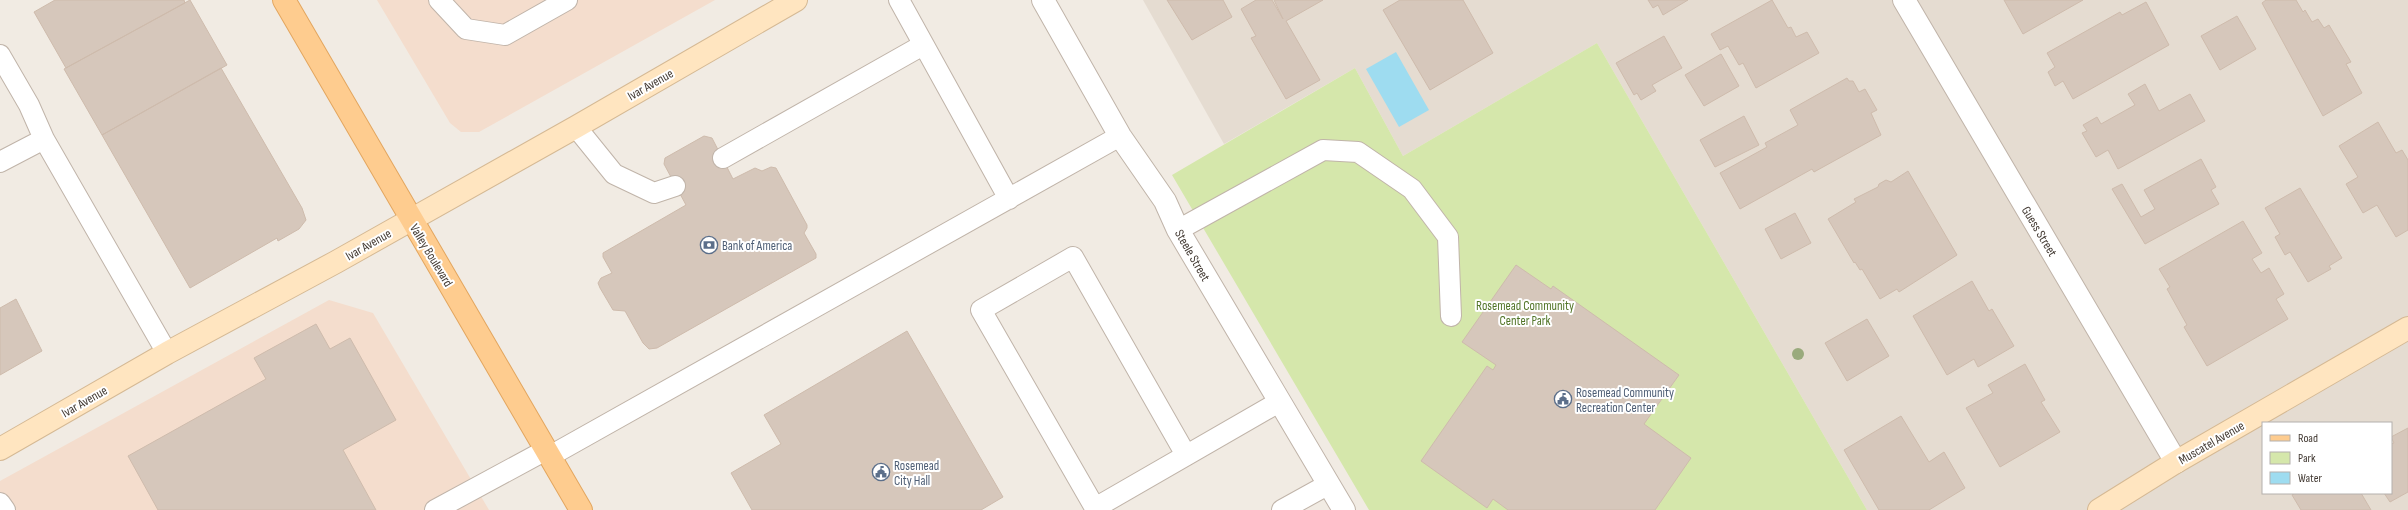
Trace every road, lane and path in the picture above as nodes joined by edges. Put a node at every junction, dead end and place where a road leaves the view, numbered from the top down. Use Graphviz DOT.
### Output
graph roads {
  1 [pos="284,0"];
  2 [pos="439,0"];
  3 [pos="567,0"];
  4 [pos="796,0"];
  5 [pos="898,0"];
  6 [pos="1043,0"];
  7 [pos="1904,0"];
  8 [pos="923,46"];
  9 [pos="0,55"];
  10 [pos="576,127"];
  11 [pos="1120,136"];
  12 [pos="44,139"];
  13 [pos="723,158"];
  14 [pos="0,162"];
  15 [pos="675,186"];
  16 [pos="1010,200"];
  17 [pos="411,219"];
  18 [pos="1178,230"];
  19 [pos="1452,316"];
  20 [pos="2408,328"];
  21 [pos="167,353"];
  22 [pos="1279,402"];
  23 [pos="0,449"];
  24 [pos="548,453"];
  25 [pos="1186,455"];
  26 [pos="2176,462"];
  27 [pos="1329,484"];
  28 [pos="0,502"];
  29 [pos="1096,509"];
  30 [pos="5,510"];
  31 [pos="435,510"];
  32 [pos="581,510"];
  33 [pos="1282,510"];
  34 [pos="1344,510"];
  35 [pos="2099,510"];
  1 -- 17 [label="main road, Valley Boulevard"];
  2 -- 3 [label="lane"];
  4 -- 10 [label="street, Ivar Avenue"];
  5 -- 8 [label="lane"];
  6 -- 11 [label="street, Steele Street"];
  7 -- 26 [label="street, Guess Street"];
  8 -- 13 [label="lane"];
  8 -- 16 [label="lane"];
  9 -- 12 [label="lane"];
  10 -- 15 [label="lane"];
  10 -- 17 [label="street, Ivar Avenue"];
  11 -- 16 [label="lane"];
  11 -- 18 [label="street, Steele Street"];
  12 -- 14 [label="lane"];
  12 -- 21 [label="lane"];
  16 -- 24 [label="lane"];
  17 -- 21 [label="street, Ivar Avenue"];
  17 -- 24 [label="main road, Valley Boulevard"];
  18 -- 19 [label="lane"];
  18 -- 22 [label="street, Steele Street"];
  20 -- 26 [label="street, Muscatel Avenue"];
  21 -- 23 [label="street, Ivar Avenue"];
  22 -- 25 [label="lane"];
  22 -- 27 [label="street, Steele Street"];
  24 -- 31 [label="lane"];
  24 -- 32 [label="main road, Valley Boulevard"];
  25 -- 29 [label="lane"];
  25 -- 29 [label="lane"];
  26 -- 35 [label="street, Muscatel Avenue"];
  27 -- 33 [label="lane"];
  27 -- 34 [label="street, Steele Street"];
  28 -- 30 [label="lane"];
}
